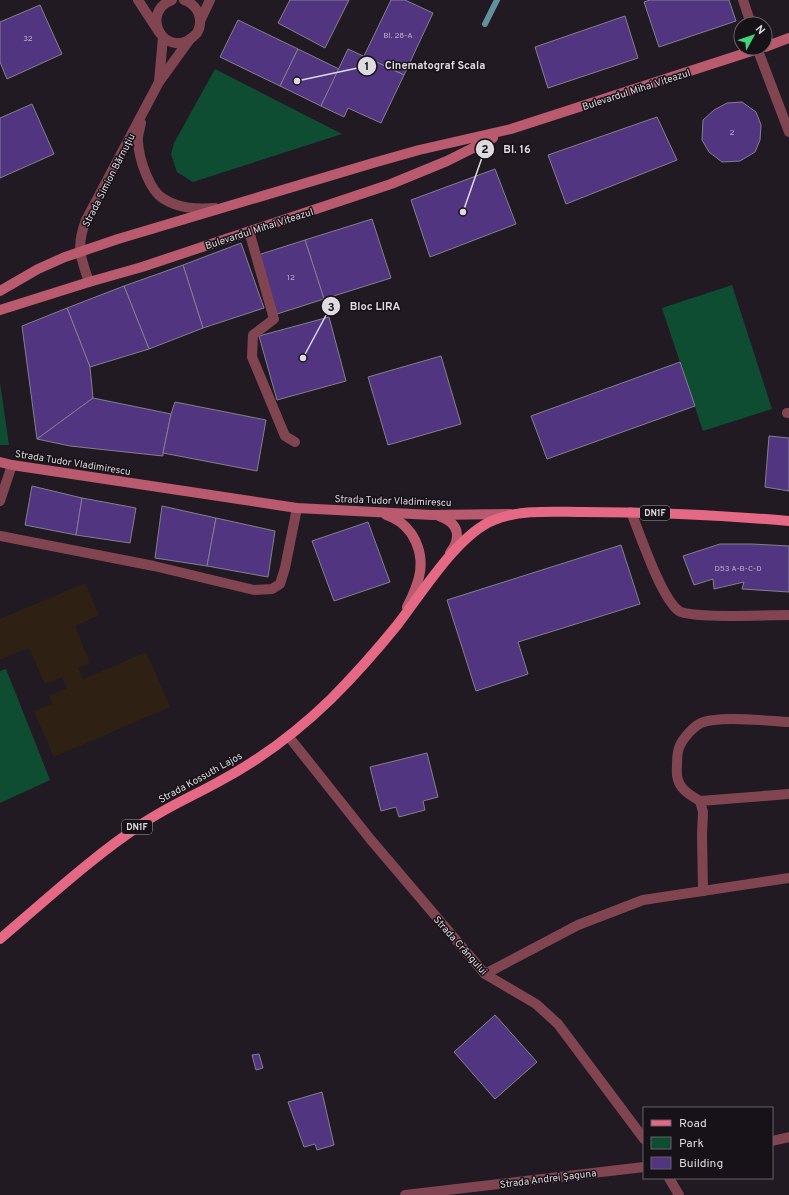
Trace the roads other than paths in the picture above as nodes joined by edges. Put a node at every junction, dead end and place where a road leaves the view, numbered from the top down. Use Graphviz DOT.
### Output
graph roads {
  1 [pos="138,0"];
  2 [pos="172,0"];
  3 [pos="186,0"];
  4 [pos="210,0"];
  5 [pos="743,0"];
  6 [pos="749,16"];
  7 [pos="200,21"];
  8 [pos="161,35"];
  9 [pos="789,38"];
  10 [pos="190,39"];
  11 [pos="773,44"];
  12 [pos="735,56"];
  13 [pos="763,56"];
  14 [pos="159,82"];
  15 [pos="143,114"];
  16 [pos="511,129"];
  17 [pos="789,132"];
  18 [pos="223,208"];
  19 [pos="248,232"];
  20 [pos="80,251"];
  21 [pos="89,282"];
  22 [pos="0,291"];
  23 [pos="0,310"];
  24 [pos="295,442"];
  25 [pos="0,462"];
  26 [pos="12,465"];
  27 [pos="0,501"];
  28 [pos="297,508"];
  29 [pos="631,512"];
  30 [pos="381,513"];
  31 [pos="520,514"];
  32 [pos="432,515"];
  33 [pos="789,521"];
  34 [pos="0,536"];
  35 [pos="440,568"];
  36 [pos="789,615"];
  37 [pos="399,622"];
  38 [pos="789,722"];
  39 [pos="289,737"];
  40 [pos="789,794"];
  41 [pos="700,801"];
  42 [pos="789,878"];
  43 [pos="704,891"];
  44 [pos="0,939"];
  45 [pos="486,974"];
  46 [pos="789,1137"];
  47 [pos="643,1138"];
  48 [pos="773,1141"];
  49 [pos="643,1167"];
  50 [pos="670,1179"];
  51 [pos="405,1195"];
  52 [pos="679,1195"];
  1 -- 8 [label="street"];
  2 -- 8 [label="street, Strada Simion Bărnuțiu"];
  3 -- 7 [label="street"];
  4 -- 7 [label="street, Strada Simion Bărnuțiu"];
  5 -- 6 [label="street"];
  7 -- 10 [label="street, Strada Simion Bărnuțiu"];
  8 -- 10 [label="street"];
  8 -- 14 [label="street, Strada Simion Bărnuțiu"];
  9 -- 11 [label="main road, Bulevardul Mihai Viteazul"];
  10 -- 14 [label="street, Strada Simion Bărnuțiu"];
  12 -- 16 [label="main road, Bulevardul Mihai Viteazul"];
  13 -- 17 [label="street"];
  14 -- 15 [label="street, Strada Simion Bărnuțiu"];
  15 -- 18 [label="street"];
  15 -- 20 [label="street, Strada Simion Bărnuțiu"];
  16 -- 18 [label="main road, Bulevardul Mihai Viteazul"];
  16 -- 19 [label="main road, Bulevardul Mihai Viteazul"];
  18 -- 20 [label="main road, Bulevardul Mihai Viteazul"];
  19 -- 21 [label="main road, Bulevardul Mihai Viteazul"];
  19 -- 24 [label="street"];
  20 -- 21 [label="street, Strada Simion Bărnuțiu"];
  20 -- 22 [label="main road, Bulevardul Mihai Viteazul"];
  21 -- 23 [label="main road, Bulevardul Mihai Viteazul"];
  25 -- 26 [label="main road, Strada Tudor Vladimirescu"];
  26 -- 27 [label="street"];
  26 -- 28 [label="main road, Strada Tudor Vladimirescu"];
  28 -- 30 [label="main road, Strada Tudor Vladimirescu"];
  28 -- 34 [label="street"];
  29 -- 31 [label="main road, Strada Tudor Vladimirescu / DN1F"];
  29 -- 33 [label="main road, Strada Tudor Vladimirescu / DN1F"];
  29 -- 36 [label="street"];
  30 -- 32 [label="main road, Strada Tudor Vladimirescu"];
  30 -- 37 [label="main road, Strada Kossuth Lajos"];
  31 -- 32 [label="main road, Strada Tudor Vladimirescu"];
  31 -- 35 [label="main road, Strada Kossuth Lajos / DN1F"];
  32 -- 35 [label="main road, Strada Kossuth Lajos"];
  35 -- 37 [label="main road, Strada Kossuth Lajos / DN1F"];
  37 -- 39 [label="main road, Strada Kossuth Lajos / DN1F"];
  38 -- 41 [label="street"];
  39 -- 44 [label="main road, Strada Kossuth Lajos / DN1F"];
  39 -- 45 [label="street, Strada Crângului"];
  40 -- 41 [label="street"];
  41 -- 43 [label="street"];
  42 -- 43 [label="street"];
  43 -- 45 [label="street"];
  45 -- 47 [label="street, Strada Crângului"];
  46 -- 48 [label="street"];
  49 -- 51 [label="street, Strada Andrei Șaguna"];
  50 -- 52 [label="street"];
}
